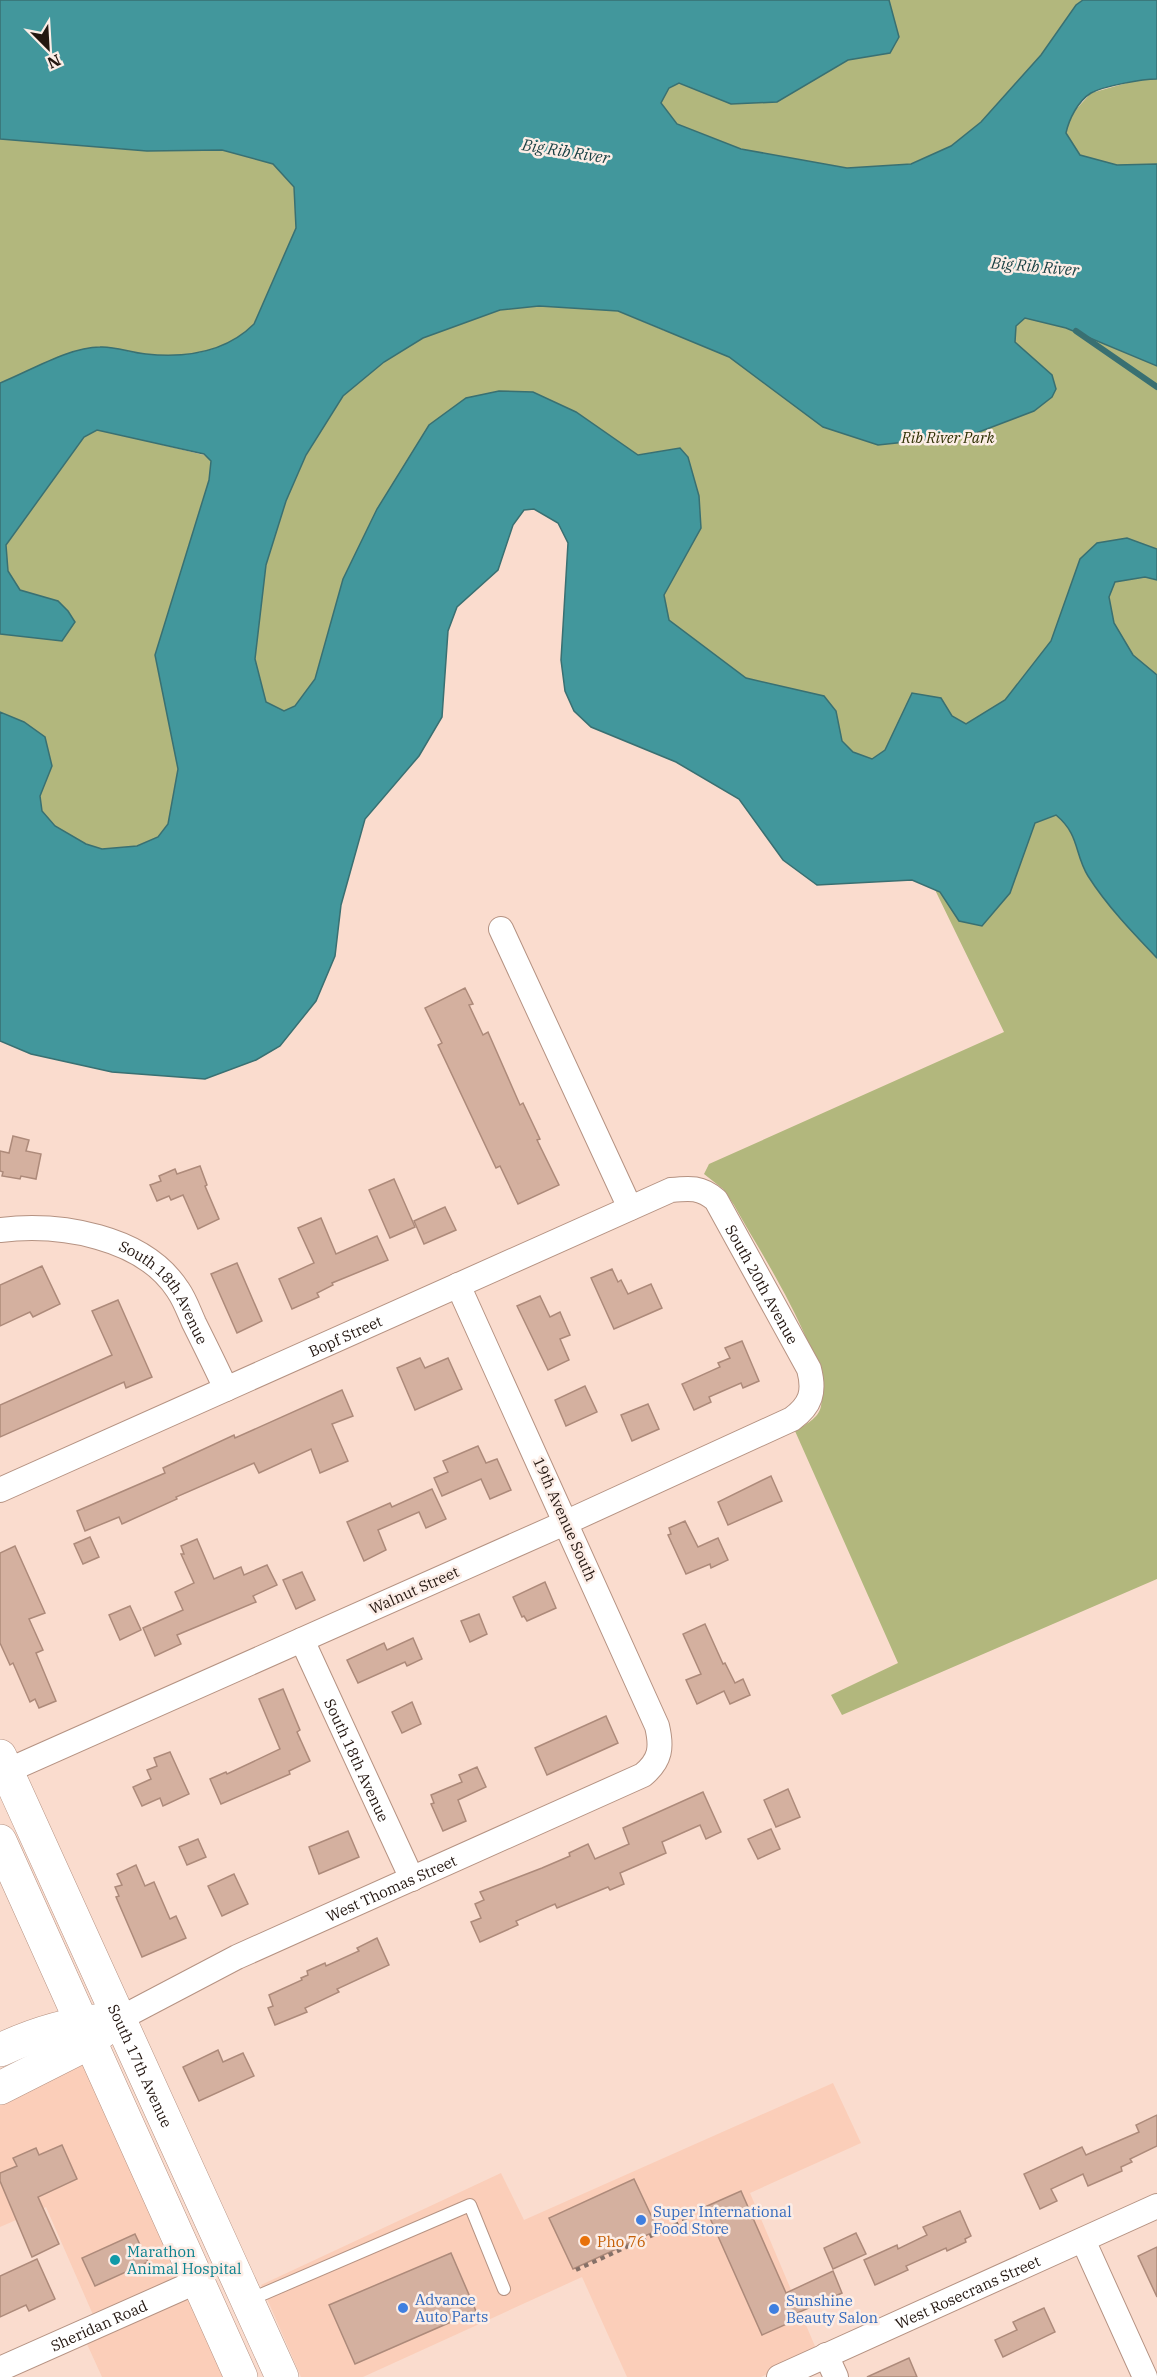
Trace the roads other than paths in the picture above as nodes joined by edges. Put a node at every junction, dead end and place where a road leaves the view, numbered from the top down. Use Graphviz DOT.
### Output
graph roads {
  1 [pos="501,929"];
  2 [pos="692,1187"];
  3 [pos="630,1208"];
  4 [pos="0,1230"];
  5 [pos="458,1285"];
  6 [pos="226,1389"];
  7 [pos="810,1396"];
  8 [pos="0,1490"];
  9 [pos="567,1522"];
  10 [pos="302,1640"];
  11 [pos="659,1756"];
  12 [pos="4,1763"];
  13 [pos="0,1841"];
  14 [pos="412,1879"];
  15 [pos="120,2018"];
  16 [pos="86,2031"];
  17 [pos="0,2050"];
  18 [pos="0,2088"];
  19 [pos="1157,2206"];
  20 [pos="1083,2240"];
  21 [pos="198,2281"];
  22 [pos="504,2289"];
  23 [pos="248,2300"];
  24 [pos="831,2366"];
  25 [pos="0,2369"];
  26 [pos="241,2377"];
  27 [pos="282,2377"];
  28 [pos="778,2377"];
  29 [pos="1145,2377"];
  1 -- 3 [label="street"];
  2 -- 3 [label="street, Bopf Street"];
  2 -- 7 [label="street, South 20th Avenue"];
  3 -- 5 [label="street, Bopf Street"];
  4 -- 6 [label="street, South 18th Avenue"];
  5 -- 6 [label="street, Bopf Street"];
  5 -- 9 [label="street, 19th Avenue South"];
  6 -- 8 [label="street, Bopf Street"];
  7 -- 9 [label="street, Walnut Street"];
  9 -- 10 [label="street, Walnut Street"];
  9 -- 11 [label="street, 19th Avenue South"];
  10 -- 12 [label="street, Walnut Street"];
  10 -- 14 [label="street, South 18th Avenue"];
  11 -- 14 [label="street, West Thomas Street"];
  12 -- 15 [label="main road, South 17th Avenue"];
  13 -- 16 [label="main road"];
  14 -- 15 [label="street, West Thomas Street"];
  15 -- 16 [label="main road, West Thomas Street"];
  15 -- 23 [label="main road, South 17th Avenue"];
  16 -- 17 [label="main road, West Thomas Street"];
  16 -- 18 [label="main road, West Thomas Street"];
  16 -- 21 [label="main road"];
  19 -- 20 [label="street, West Rosecrans Street"];
  20 -- 24 [label="street, West Rosecrans Street"];
  20 -- 29 [label="street"];
  21 -- 25 [label="street, Sheridan Road"];
  21 -- 26 [label="main road"];
  22 -- 23 [label="lane"];
  23 -- 27 [label="main road, South 17th Avenue"];
  24 -- 28 [label="street, West Rosecrans Street"];
}
